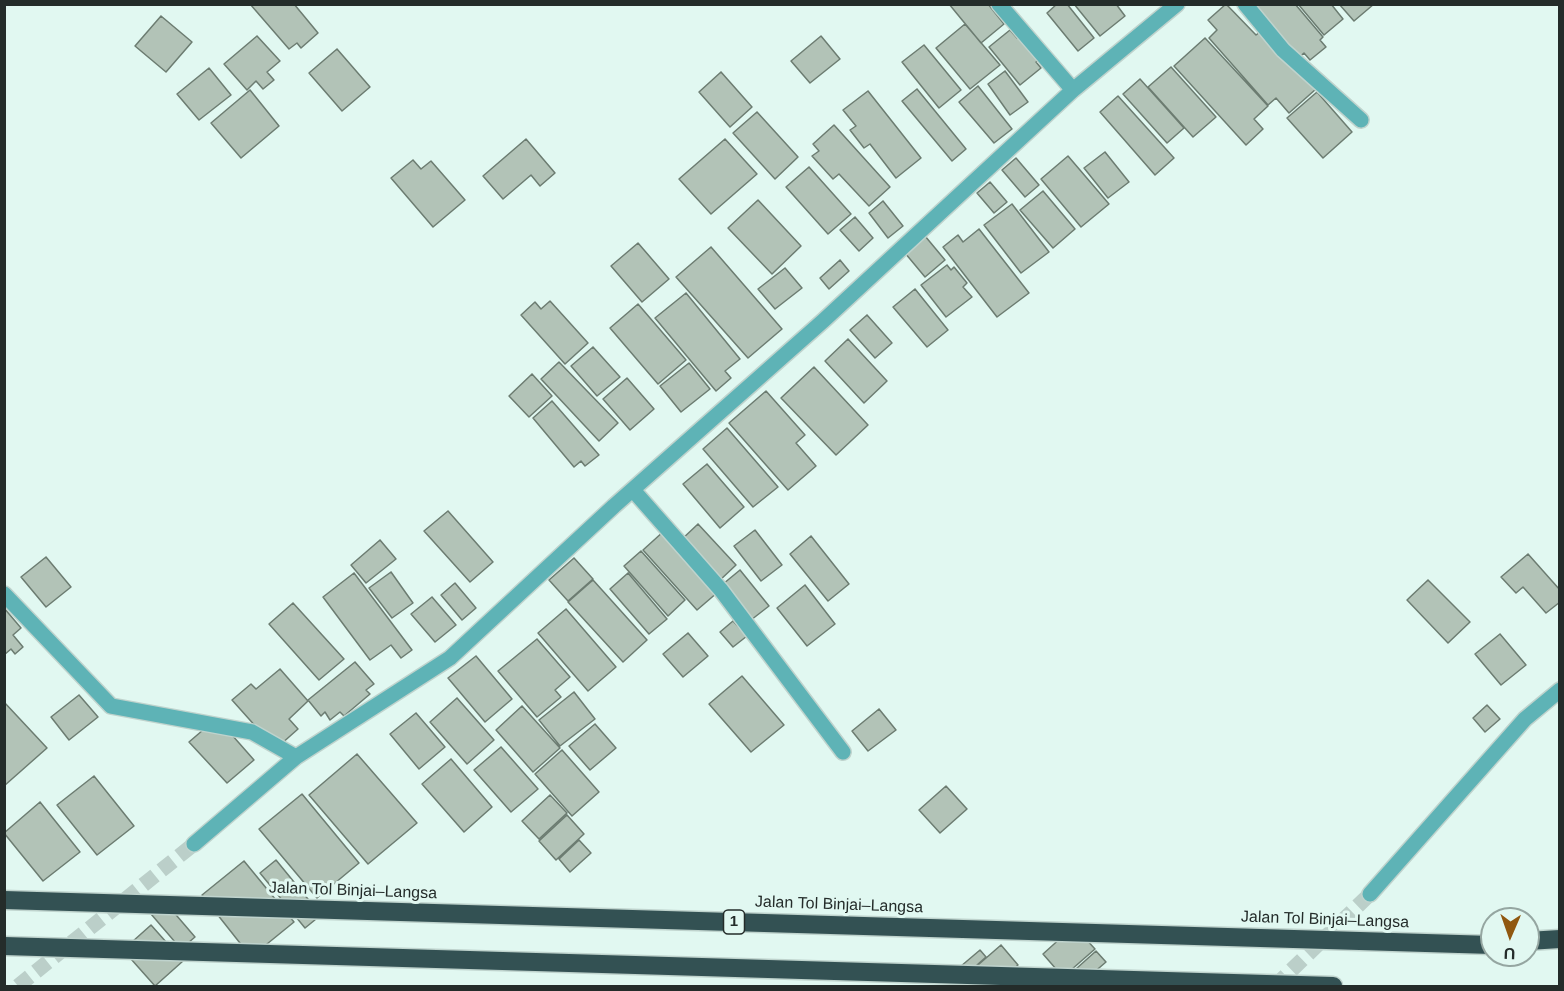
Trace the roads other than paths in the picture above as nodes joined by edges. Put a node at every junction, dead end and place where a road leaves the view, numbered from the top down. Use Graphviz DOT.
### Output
graph roads {
  1 [pos="999,4"];
  2 [pos="1177,4"];
  3 [pos="1245,4"];
  4 [pos="1073,90"];
  5 [pos="1361,120"];
  6 [pos="633,490"];
  7 [pos="4,594"];
  8 [pos="1560,690"];
  9 [pos="843,752"];
  10 [pos="296,757"];
  11 [pos="194,844"];
  12 [pos="1370,894"];
  13 [pos="4,900"];
  14 [pos="1560,939"];
  15 [pos="1540,940"];
  16 [pos="1480,943"];
  17 [pos="4,946"];
  18 [pos="1540,946"];
  19 [pos="1560,947"];
  20 [pos="1333,987"];
  1 -- 4 [label="street"];
  2 -- 4 [label="street"];
  3 -- 5 [label="street"];
  4 -- 6 [label="street"];
  6 -- 9 [label="street"];
  6 -- 10 [label="street"];
  7 -- 10 [label="street"];
  8 -- 12 [label="street"];
  10 -- 11 [label="street"];
  13 -- 16 [label="highway, Jalan Tol Binjai–Langsa / 1"];
  14 -- 15 [label="highway"];
  17 -- 20 [label="highway"];
  18 -- 19 [label="highway"];
}
